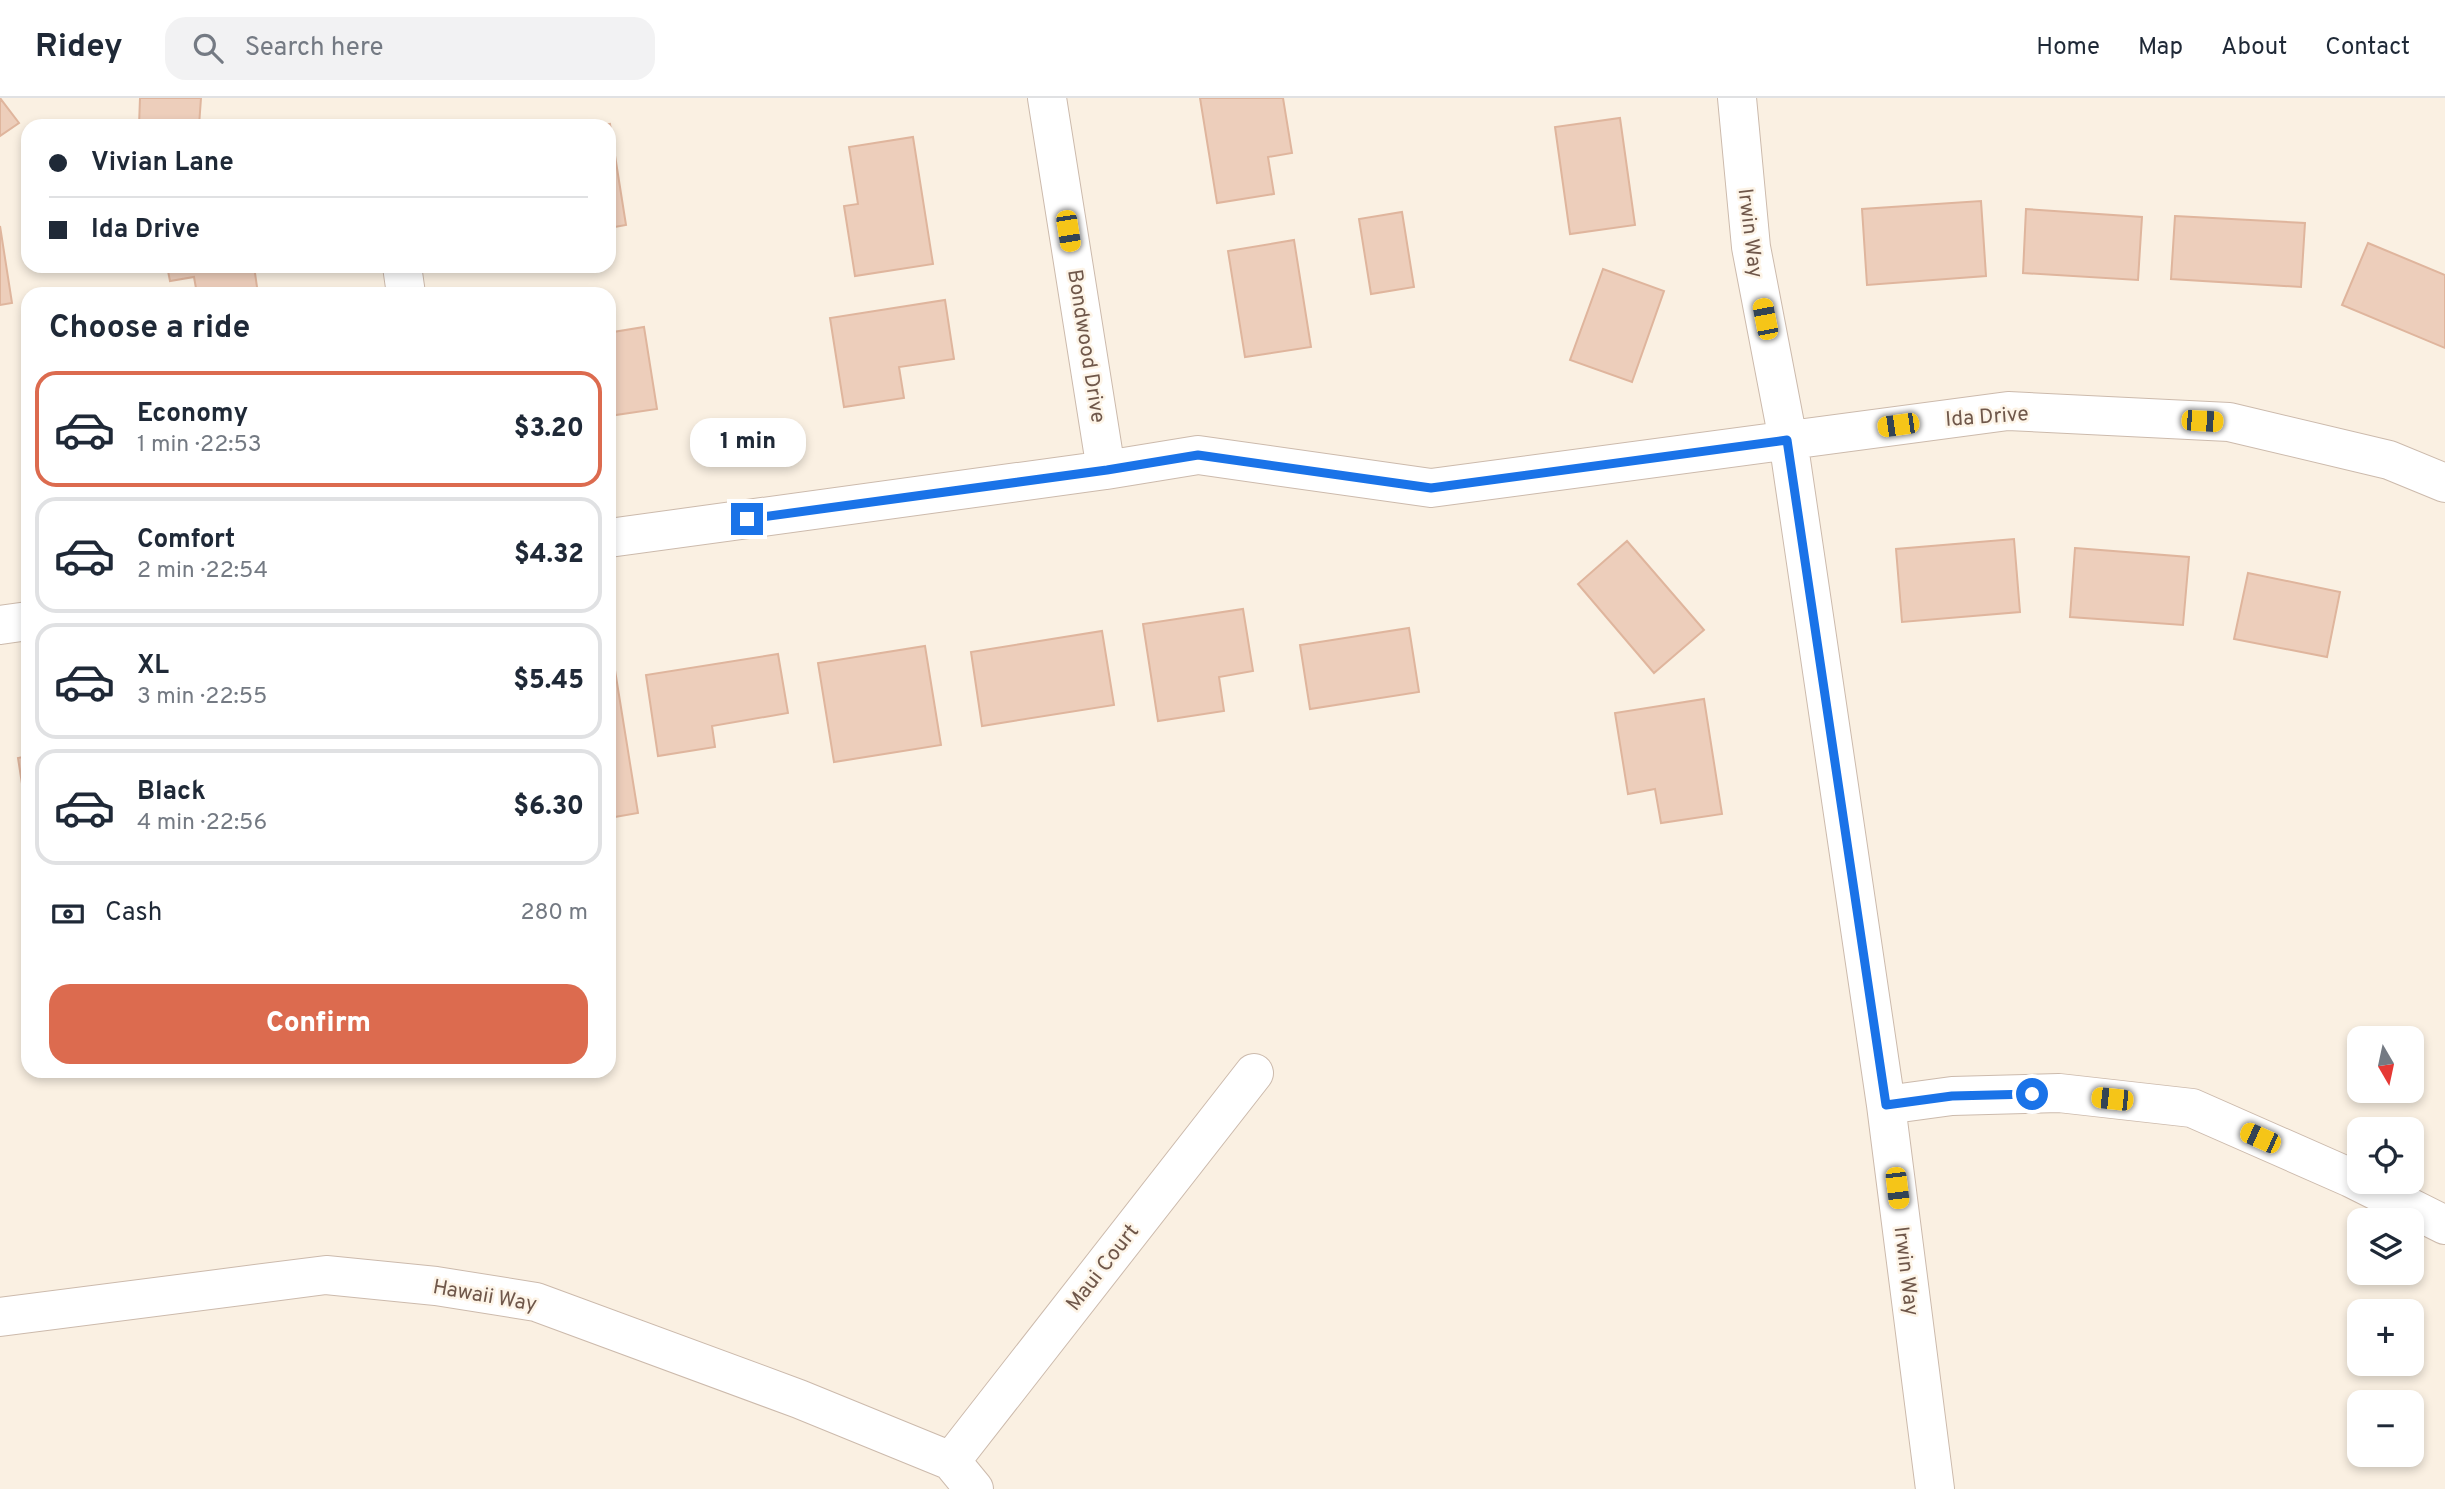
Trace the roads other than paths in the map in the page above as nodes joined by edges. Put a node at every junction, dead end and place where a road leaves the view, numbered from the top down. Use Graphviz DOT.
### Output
graph roads {
  1 [pos="1047,98"];
  2 [pos="1737,98"];
  3 [pos="1787,440"];
  4 [pos="1107,470"];
  5 [pos="2445,483"];
  6 [pos="616,537"];
  7 [pos="21,622"];
  8 [pos="0,625"];
  9 [pos="1254,1073"];
  10 [pos="1886,1105"];
  11 [pos="2445,1225"];
  12 [pos="0,1317"];
  13 [pos="962,1475"];
  14 [pos="1935,1489"];
  1 -- 4 [label="street, Bondwood Drive"];
  2 -- 3 [label="street, Irwin Way"];
  3 -- 4 [label="street, Ida Drive"];
  3 -- 5 [label="street, Ida Drive"];
  3 -- 10 [label="street, Irwin Way"];
  4 -- 6 [label="street, Ida Drive"];
  7 -- 8 [label="street"];
  9 -- 13 [label="street, Maui Court"];
  10 -- 11 [label="street"];
  10 -- 14 [label="street, Irwin Way"];
  12 -- 13 [label="street, Hawaii Way"];
}
